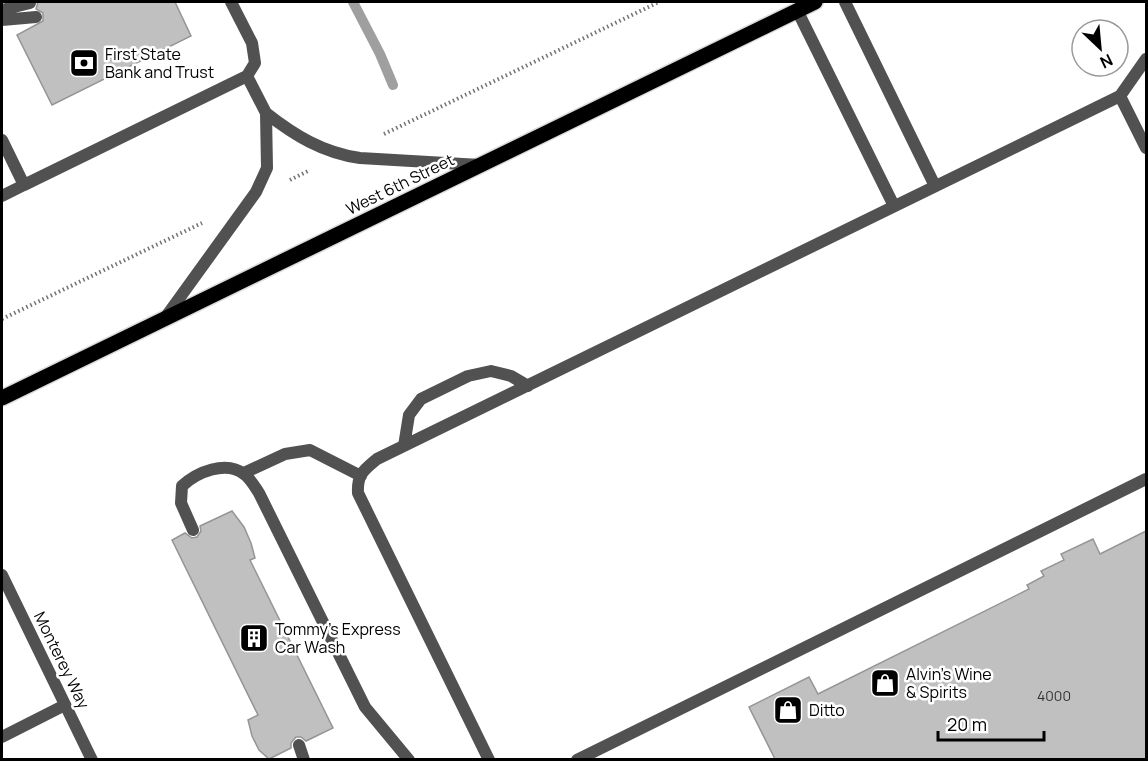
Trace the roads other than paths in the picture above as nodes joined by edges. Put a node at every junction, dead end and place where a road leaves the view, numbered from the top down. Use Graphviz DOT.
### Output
graph roads {
  1 [pos="231,2"];
  2 [pos="815,2"];
  3 [pos="845,2"];
  4 [pos="30,3"];
  5 [pos="2,10"];
  6 [pos="797,10"];
  7 [pos="36,17"];
  8 [pos="2,20"];
  9 [pos="1146,59"];
  10 [pos="247,76"];
  11 [pos="1120,96"];
  12 [pos="266,113"];
  13 [pos="2,140"];
  14 [pos="1146,148"];
  15 [pos="480,165"];
  16 [pos="24,185"];
  17 [pos="935,186"];
  18 [pos="2,196"];
  19 [pos="894,206"];
  20 [pos="165,318"];
  21 [pos="528,386"];
  22 [pos="2,398"];
  23 [pos="404,446"];
  24 [pos="244,473"];
  25 [pos="360,476"];
  26 [pos="1146,479"];
  27 [pos="193,530"];
  28 [pos="2,575"];
  29 [pos="65,705"];
  30 [pos="2,737"];
  31 [pos="299,745"];
  32 [pos="92,759"];
  33 [pos="304,759"];
  34 [pos="409,759"];
  35 [pos="489,759"];
  36 [pos="577,759"];
  1 -- 10 [label="street"];
  2 -- 6 [label="main road, West 6th Street"];
  3 -- 17 [label="street"];
  4 -- 5 [label="street"];
  6 -- 15 [label="main road, West 6th Street"];
  6 -- 19 [label="street"];
  7 -- 8 [label="street"];
  9 -- 11 [label="street"];
  10 -- 12 [label="street"];
  10 -- 16 [label="street"];
  11 -- 14 [label="street"];
  11 -- 17 [label="street"];
  12 -- 15 [label="street"];
  12 -- 20 [label="street"];
  13 -- 16 [label="street"];
  15 -- 20 [label="main road, West 6th Street"];
  16 -- 18 [label="street"];
  17 -- 19 [label="street"];
  19 -- 21 [label="street"];
  20 -- 22 [label="main road, West 6th Street"];
  21 -- 23 [label="street"];
  21 -- 23 [label="street"];
  23 -- 25 [label="street"];
  24 -- 25 [label="street"];
  24 -- 27 [label="street"];
  24 -- 34 [label="street"];
  25 -- 35 [label="street"];
  26 -- 36 [label="street"];
  28 -- 29 [label="street, Monterey Way"];
  29 -- 30 [label="street"];
  29 -- 32 [label="street, Monterey Way"];
  31 -- 33 [label="street"];
}
